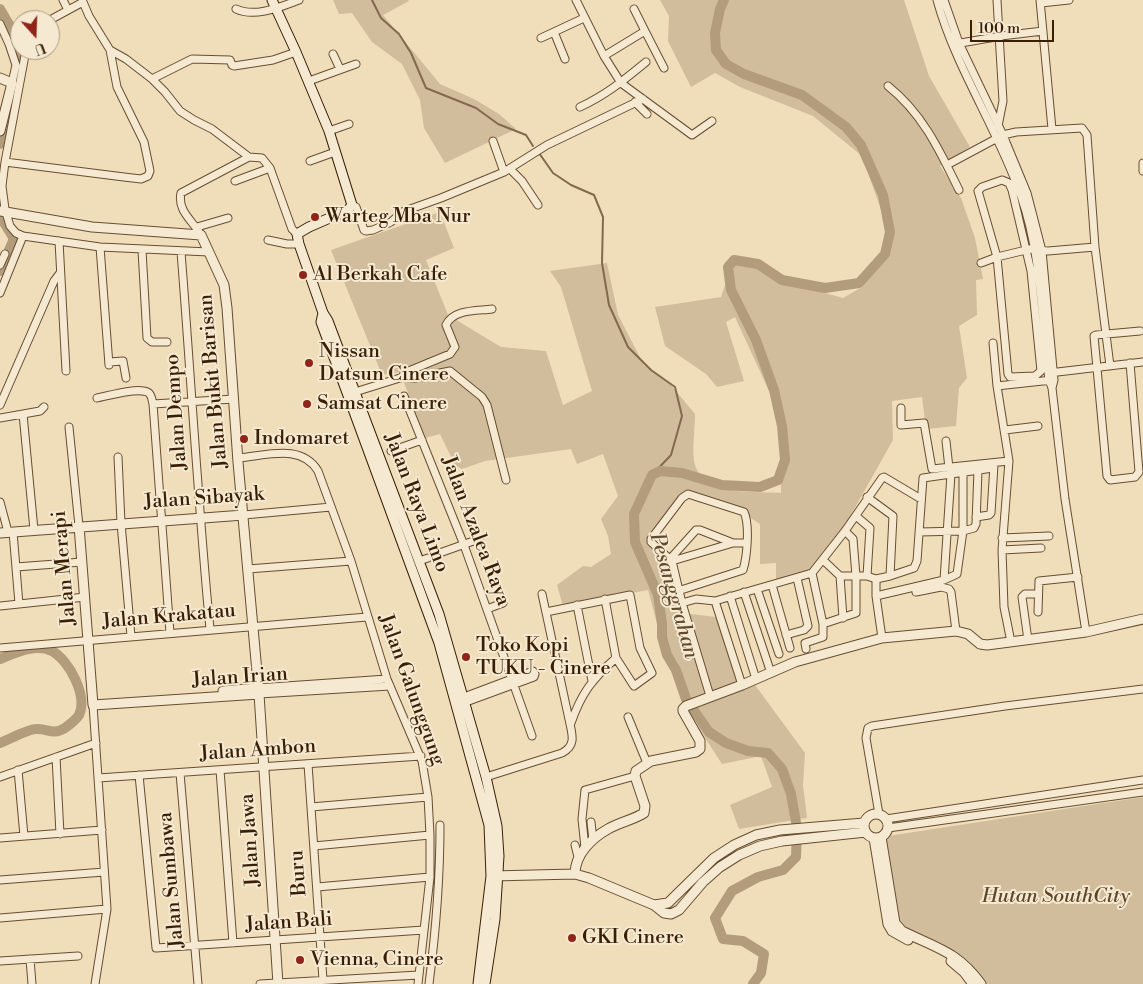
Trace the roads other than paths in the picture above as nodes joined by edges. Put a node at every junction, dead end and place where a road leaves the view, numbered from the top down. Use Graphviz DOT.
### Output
graph roads {
  1 [pos="63,0"];
  2 [pos="299,0"];
  3 [pos="576,0"];
  4 [pos="937,0"];
  5 [pos="944,0"];
  6 [pos="998,0"];
  7 [pos="1068,0"];
  8 [pos="83,1"];
  9 [pos="1040,1"];
  10 [pos="274,4"];
  11 [pos="236,9"];
  12 [pos="634,9"];
  13 [pos="68,10"];
  14 [pos="60,14"];
  15 [pos="584,18"];
  16 [pos="0,24"];
  17 [pos="645,31"];
  18 [pos="1043,31"];
  19 [pos="554,32"];
  20 [pos="2,34"];
  21 [pos="1000,36"];
  22 [pos="541,38"];
  23 [pos="956,44"];
  24 [pos="110,50"];
  25 [pos="296,52"];
  26 [pos="333,54"];
  27 [pos="604,56"];
  28 [pos="565,59"];
  29 [pos="16,60"];
  30 [pos="24,60"];
  31 [pos="646,62"];
  32 [pos="356,64"];
  33 [pos="664,68"];
  34 [pos="340,69"];
  35 [pos="0,78"];
  36 [pos="152,79"];
  37 [pos="309,81"];
  38 [pos="12,83"];
  39 [pos="621,83"];
  40 [pos="888,86"];
  41 [pos="639,101"];
  42 [pos="580,107"];
  43 [pos="646,114"];
  44 [pos="712,122"];
  45 [pos="349,124"];
  46 [pos="998,126"];
  47 [pos="1052,130"];
  48 [pos="0,131"];
  49 [pos="329,131"];
  50 [pos="1000,137"];
  51 [pos="492,141"];
  52 [pos="335,152"];
  53 [pos="249,157"];
  54 [pos="310,161"];
  55 [pos="5,162"];
  56 [pos="1143,164"];
  57 [pos="947,165"];
  58 [pos="270,168"];
  59 [pos="507,170"];
  60 [pos="1143,171"];
  61 [pos="236,181"];
  62 [pos="959,190"];
  63 [pos="352,205"];
  64 [pos="538,205"];
  65 [pos="3,212"];
  66 [pos="228,218"];
  67 [pos="199,231"];
  68 [pos="297,234"];
  69 [pos="22,236"];
  70 [pos="268,240"];
  71 [pos="58,241"];
  72 [pos="299,244"];
  73 [pos="100,247"];
  74 [pos="1095,247"];
  75 [pos="142,250"];
  76 [pos="1026,250"];
  77 [pos="1039,251"];
  78 [pos="180,252"];
  79 [pos="209,252"];
  80 [pos="5,254"];
  81 [pos="997,257"];
  82 [pos="981,263"];
  83 [pos="0,265"];
  84 [pos="60,273"];
  85 [pos="0,293"];
  86 [pos="492,309"];
  87 [pos="323,313"];
  88 [pos="1140,331"];
  89 [pos="1106,334"];
  90 [pos="167,342"];
  91 [pos="993,343"];
  92 [pos="1143,362"];
  93 [pos="1130,363"];
  94 [pos="1110,366"];
  95 [pos="1097,367"];
  96 [pos="66,371"];
  97 [pos="1051,376"];
  98 [pos="403,377"];
  99 [pos="126,378"];
  100 [pos="997,386"];
  101 [pos="355,392"];
  102 [pos="404,396"];
  103 [pos="97,398"];
  104 [pos="234,399"];
  105 [pos="193,402"];
  106 [pos="153,404"];
  107 [pos="0,405"];
  108 [pos="44,407"];
  109 [pos="357,408"];
  110 [pos="901,408"];
  111 [pos="23,414"];
  112 [pos="0,418"];
  113 [pos="1038,426"];
  114 [pos="69,427"];
  115 [pos="1005,430"];
  116 [pos="422,440"];
  117 [pos="946,440"];
  118 [pos="391,451"];
  119 [pos="118,457"];
  120 [pos="238,458"];
  121 [pos="1009,461"];
  122 [pos="994,465"];
  123 [pos="978,470"];
  124 [pos="950,471"];
  125 [pos="963,472"];
  126 [pos="506,480"];
  127 [pos="867,497"];
  128 [pos="921,499"];
  129 [pos="0,502"];
  130 [pos="331,507"];
  131 [pos="244,514"];
  132 [pos="856,516"];
  133 [pos="200,517"];
  134 [pos="976,517"];
  135 [pos="162,520"];
  136 [pos="121,523"];
  137 [pos="79,526"];
  138 [pos="34,530"];
  139 [pos="963,530"];
  140 [pos="845,531"];
  141 [pos="947,531"];
  142 [pos="7,532"];
  143 [pos="919,532"];
  144 [pos="1048,536"];
  145 [pos="1002,538"];
  146 [pos="479,539"];
  147 [pos="733,543"];
  148 [pos="746,543"];
  149 [pos="464,544"];
  150 [pos="1041,548"];
  151 [pos="410,550"];
  152 [pos="1002,550"];
  153 [pos="427,558"];
  154 [pos="671,560"];
  155 [pos="822,560"];
  156 [pos="350,561"];
  157 [pos="82,562"];
  158 [pos="16,567"];
  159 [pos="248,568"];
  160 [pos="812,573"];
  161 [pos="840,576"];
  162 [pos="856,576"];
  163 [pos="867,576"];
  164 [pos="890,576"];
  165 [pos="1078,577"];
  166 [pos="797,578"];
  167 [pos="876,579"];
  168 [pos="944,580"];
  169 [pos="772,585"];
  170 [pos="757,588"];
  171 [pos="678,591"];
  172 [pos="744,592"];
  173 [pos="916,592"];
  174 [pos="542,594"];
  175 [pos="1038,594"];
  176 [pos="730,596"];
  177 [pos="876,596"];
  178 [pos="85,597"];
  179 [pos="605,599"];
  180 [pos="715,601"];
  181 [pos="504,603"];
  182 [pos="682,603"];
  183 [pos="19,604"];
  184 [pos="576,605"];
  185 [pos="0,606"];
  186 [pos="487,609"];
  187 [pos="546,612"];
  188 [pos="1038,612"];
  189 [pos="367,617"];
  190 [pos="843,618"];
  191 [pos="1143,619"];
  192 [pos="823,624"];
  193 [pos="252,626"];
  194 [pos="210,629"];
  195 [pos="956,632"];
  196 [pos="1086,632"];
  197 [pos="170,633"];
  198 [pos="786,635"];
  199 [pos="131,636"];
  200 [pos="882,638"];
  201 [pos="88,640"];
  202 [pos="1028,640"];
  203 [pos="1010,642"];
  204 [pos="0,648"];
  205 [pos="790,648"];
  206 [pos="806,649"];
  207 [pos="778,654"];
  208 [pos="616,658"];
  209 [pos="771,673"];
  210 [pos="756,679"];
  211 [pos="514,681"];
  212 [pos="592,681"];
  213 [pos="388,683"];
  214 [pos="742,685"];
  215 [pos="1143,689"];
  216 [pos="258,691"];
  217 [pos="706,698"];
  218 [pos="465,699"];
  219 [pos="93,703"];
  220 [pos="630,717"];
  221 [pos="570,724"];
  222 [pos="532,736"];
  223 [pos="96,742"];
  224 [pos="56,756"];
  225 [pos="421,756"];
  226 [pos="649,762"];
  227 [pos="308,764"];
  228 [pos="263,767"];
  229 [pos="18,770"];
  230 [pos="220,770"];
  231 [pos="180,773"];
  232 [pos="140,776"];
  233 [pos="486,776"];
  234 [pos="635,776"];
  235 [pos="0,777"];
  236 [pos="98,778"];
  237 [pos="1143,780"];
  238 [pos="1143,792"];
  239 [pos="428,797"];
  240 [pos="311,807"];
  241 [pos="884,820"];
  242 [pos="591,822"];
  243 [pos="440,825"];
  244 [pos="102,830"];
  245 [pos="871,833"];
  246 [pos="60,834"];
  247 [pos="430,835"];
  248 [pos="24,836"];
  249 [pos="0,838"];
  250 [pos="593,840"];
  251 [pos="575,845"];
  252 [pos="314,846"];
  253 [pos="585,848"];
  254 [pos="578,857"];
  255 [pos="104,872"];
  256 [pos="575,874"];
  257 [pos="494,876"];
  258 [pos="430,877"];
  259 [pos="0,880"];
  260 [pos="317,886"];
  261 [pos="654,905"];
  262 [pos="107,910"];
  263 [pos="0,918"];
  264 [pos="424,930"];
  265 [pos="320,937"];
  266 [pos="275,940"];
  267 [pos="233,943"];
  268 [pos="194,946"];
  269 [pos="78,956"];
  270 [pos="30,959"];
  271 [pos="0,962"];
  272 [pos="419,975"];
  273 [pos="323,980"];
  274 [pos="278,983"];
  275 [pos="32,984"];
  276 [pos="95,984"];
  277 [pos="198,984"];
  278 [pos="260,984"];
  279 [pos="418,984"];
  280 [pos="429,984"];
  281 [pos="478,984"];
  282 [pos="486,984"];
  283 [pos="972,984"];
  284 [pos="981,984"];
  1 -- 13 [label="street"];
  2 -- 10 [label="street"];
  3 -- 15 [label="street"];
  4 -- 23 [label="street"];
  5 -- 23 [label="street"];
  6 -- 21 [label="street"];
  7 -- 9 [label="street"];
  8 -- 13 [label="street"];
  8 -- 24 [label="street"];
  9 -- 18 [label="street"];
  10 -- 11 [label="street"];
  10 -- 25 [label="street"];
  12 -- 17 [label="street"];
  13 -- 14 [label="street"];
  15 -- 19 [label="street"];
  15 -- 27 [label="street"];
  16 -- 20 [label="street"];
  17 -- 27 [label="street"];
  17 -- 33 [label="street"];
  18 -- 21 [label="street"];
  18 -- 47 [label="street"];
  19 -- 22 [label="street"];
  19 -- 28 [label="street"];
  21 -- 23 [label="street"];
  21 -- 46 [label="street"];
  23 -- 46 [label="street"];
  23 -- 50 [label="street"];
  24 -- 36 [label="street"];
  24 -- 55 [label="street"];
  25 -- 36 [label="street"];
  25 -- 37 [label="street"];
  26 -- 34 [label="street"];
  27 -- 39 [label="street"];
  29 -- 38 [label="street"];
  30 -- 55 [label="street"];
  31 -- 39 [label="street"];
  32 -- 34 [label="street"];
  34 -- 37 [label="street"];
  35 -- 38 [label="street"];
  36 -- 53 [label="street"];
  37 -- 49 [label="street"];
  38 -- 48 [label="street"];
  39 -- 41 [label="street"];
  39 -- 42 [label="street"];
  40 -- 57 [label="street"];
  41 -- 43 [label="street"];
  41 -- 44 [label="street"];
  41 -- 59 [label="street"];
  45 -- 49 [label="street"];
  46 -- 50 [label="street"];
  47 -- 50 [label="street"];
  47 -- 74 [label="street"];
  49 -- 52 [label="street"];
  50 -- 57 [label="street"];
  50 -- 77 [label="street"];
  51 -- 59 [label="street"];
  52 -- 54 [label="street"];
  52 -- 63 [label="street"];
  53 -- 58 [label="street"];
  53 -- 67 [label="street"];
  55 -- 65 [label="street"];
  56 -- 60 [label="street"];
  57 -- 62 [label="street"];
  58 -- 61 [label="street"];
  58 -- 68 [label="street"];
  59 -- 63 [label="street"];
  59 -- 64 [label="street"];
  63 -- 68 [label="street"];
  65 -- 67 [label="street"];
  65 -- 69 [label="street"];
  66 -- 67 [label="street"];
  67 -- 79 [label="street, Jalan Bukit Barisan"];
  68 -- 72 [label="street"];
  69 -- 71 [label="street"];
  69 -- 85 [label="street"];
  70 -- 72 [label="street"];
  71 -- 73 [label="street"];
  71 -- 84 [label="street"];
  72 -- 87 [label="street"];
  73 -- 75 [label="street"];
  73 -- 99 [label="street"];
  74 -- 77 [label="street"];
  74 -- 89 [label="street"];
  75 -- 78 [label="street"];
  75 -- 90 [label="street"];
  76 -- 77 [label="street"];
  76 -- 81 [label="street"];
  76 -- 81 [label="street"];
  76 -- 81 [label="street"];
  77 -- 97 [label="street"];
  78 -- 79 [label="street"];
  78 -- 105 [label="street, Jalan Dempo"];
  79 -- 104 [label="street, Jalan Bukit Barisan"];
  80 -- 83 [label="street"];
  81 -- 82 [label="street"];
  84 -- 96 [label="street"];
  84 -- 107 [label="street"];
  86 -- 98 [label="street"];
  87 -- 101 [label="street, Jalan Raya Limo"];
  87 -- 109 [label="street, Jalan Raya Limo"];
  88 -- 89 [label="street"];
  89 -- 94 [label="street"];
  89 -- 95 [label="street"];
  91 -- 100 [label="street"];
  92 -- 93 [label="street"];
  93 -- 94 [label="street"];
  93 -- 95 [label="street"];
  94 -- 95 [label="street"];
  95 -- 97 [label="street"];
  97 -- 100 [label="street"];
  97 -- 165 [label="street"];
  98 -- 101 [label="street"];
  98 -- 126 [label="street"];
  100 -- 115 [label="street"];
  101 -- 109 [label="street, Jalan Raya Limo"];
  102 -- 116 [label="street, Jalan Azalea Raya"];
  103 -- 106 [label="street"];
  104 -- 105 [label="street"];
  104 -- 120 [label="street, Jalan Bukit Barisan"];
  105 -- 106 [label="street"];
  105 -- 133 [label="street, Jalan Dempo"];
  106 -- 135 [label="street"];
  108 -- 111 [label="street"];
  109 -- 151 [label="street, Jalan Raya Limo"];
  110 -- 124 [label="street"];
  111 -- 112 [label="street"];
  111 -- 138 [label="street"];
  113 -- 115 [label="street"];
  114 -- 137 [label="street, Jalan Merapi"];
  115 -- 121 [label="street"];
  116 -- 118 [label="street"];
  116 -- 149 [label="street, Jalan Azalea Raya"];
  117 -- 124 [label="street"];
  119 -- 136 [label="street"];
  120 -- 130 [label="street, Jalan Galunggung"];
  120 -- 131 [label="street, Jalan Bukit Barisan"];
  121 -- 122 [label="street"];
  121 -- 145 [label="street"];
  122 -- 123 [label="street"];
  122 -- 124 [label="street"];
  122 -- 134 [label="street"];
  123 -- 125 [label="street"];
  123 -- 134 [label="street"];
  124 -- 125 [label="street"];
  124 -- 128 [label="street"];
  124 -- 141 [label="street"];
  125 -- 139 [label="street"];
  127 -- 128 [label="street"];
  127 -- 132 [label="street"];
  127 -- 164 [label="street"];
  128 -- 143 [label="street"];
  129 -- 142 [label="street"];
  130 -- 131 [label="street, Jalan Sibayak"];
  130 -- 156 [label="street, Jalan Galunggung"];
  131 -- 133 [label="street, Jalan Sibayak"];
  131 -- 159 [label="street, Jalan Bukit Barisan"];
  132 -- 140 [label="street"];
  132 -- 163 [label="street"];
  133 -- 135 [label="street, Jalan Sibayak"];
  133 -- 194 [label="street, Jalan Dempo"];
  134 -- 139 [label="street"];
  135 -- 136 [label="street, Jalan Sibayak"];
  135 -- 197 [label="street"];
  136 -- 137 [label="street, Jalan Sibayak"];
  136 -- 199 [label="street"];
  137 -- 138 [label="street, Jalan Sibayak"];
  137 -- 157 [label="street, Jalan Merapi"];
  138 -- 142 [label="street, Jalan Sibayak"];
  139 -- 141 [label="street"];
  139 -- 168 [label="street"];
  140 -- 155 [label="street"];
  140 -- 162 [label="street"];
  141 -- 143 [label="street"];
  141 -- 168 [label="street"];
  142 -- 158 [label="street"];
  143 -- 164 [label="street"];
  144 -- 145 [label="street"];
  145 -- 152 [label="street"];
  146 -- 149 [label="street"];
  147 -- 148 [label="street"];
  147 -- 154 [label="street"];
  147 -- 154 [label="street"];
  148 -- 154 [label="street"];
  148 -- 171 [label="street"];
  149 -- 153 [label="street"];
  149 -- 186 [label="street, Jalan Azalea Raya"];
  150 -- 152 [label="street"];
  151 -- 153 [label="street, Jalan Raya Limo"];
  151 -- 257 [label="street, Jalan Raya Limo"];
  152 -- 203 [label="street"];
  153 -- 218 [label="street, Jalan Raya Limo"];
  154 -- 171 [label="street"];
  155 -- 160 [label="street"];
  155 -- 161 [label="street"];
  156 -- 159 [label="street"];
  156 -- 189 [label="street, Jalan Galunggung"];
  157 -- 158 [label="street"];
  157 -- 178 [label="street, Jalan Merapi"];
  158 -- 183 [label="street"];
  159 -- 193 [label="street, Jalan Bukit Barisan"];
  160 -- 166 [label="street"];
  160 -- 192 [label="street"];
  161 -- 162 [label="street"];
  161 -- 190 [label="street"];
  162 -- 163 [label="street"];
  162 -- 190 [label="street"];
  163 -- 167 [label="street"];
  164 -- 167 [label="street"];
  165 -- 175 [label="street"];
  165 -- 196 [label="street"];
  166 -- 169 [label="street"];
  166 -- 198 [label="street"];
  167 -- 177 [label="street"];
  168 -- 177 [label="street"];
  169 -- 170 [label="street"];
  169 -- 198 [label="street"];
  170 -- 172 [label="street"];
  170 -- 207 [label="street"];
  171 -- 182 [label="street"];
  172 -- 176 [label="street"];
  172 -- 209 [label="street"];
  173 -- 195 [label="street"];
  174 -- 187 [label="street"];
  175 -- 188 [label="street"];
  175 -- 202 [label="street"];
  176 -- 180 [label="street"];
  176 -- 210 [label="street"];
  177 -- 200 [label="street"];
  178 -- 183 [label="street"];
  178 -- 201 [label="street, Jalan Merapi"];
  179 -- 184 [label="street"];
  179 -- 208 [label="street"];
  179 -- 208 [label="street"];
  180 -- 182 [label="street"];
  180 -- 214 [label="street"];
  181 -- 186 [label="street"];
  182 -- 217 [label="street"];
  183 -- 185 [label="street"];
  184 -- 187 [label="street"];
  184 -- 212 [label="street"];
  186 -- 211 [label="street, Jalan Azalea Raya"];
  187 -- 221 [label="street"];
  189 -- 193 [label="street, Jalan Krakatau"];
  189 -- 213 [label="street, Jalan Galunggung"];
  190 -- 192 [label="street"];
  191 -- 196 [label="street"];
  192 -- 206 [label="street"];
  193 -- 194 [label="street, Jalan Krakatau"];
  193 -- 216 [label="street, Jalan Bukit Barisan"];
  194 -- 197 [label="street, Jalan Krakatau"];
  195 -- 200 [label="street"];
  195 -- 203 [label="street"];
  196 -- 202 [label="street"];
  197 -- 199 [label="street, Jalan Krakatau"];
  198 -- 205 [label="street"];
  199 -- 201 [label="street, Jalan Krakatau"];
  200 -- 209 [label="street"];
  201 -- 204 [label="street, Jalan Krakatau"];
  201 -- 219 [label="street, Jalan Merapi"];
  202 -- 203 [label="street"];
  208 -- 212 [label="street"];
  209 -- 210 [label="street"];
  210 -- 214 [label="street"];
  211 -- 218 [label="street"];
  211 -- 222 [label="street, Jalan Azalea Raya"];
  212 -- 221 [label="street"];
  213 -- 216 [label="street, Jalan Irian"];
  213 -- 225 [label="street, Jalan Galunggung"];
  214 -- 217 [label="street"];
  215 -- 241 [label="street"];
  216 -- 219 [label="street, Jalan Irian"];
  216 -- 228 [label="street, Jalan Jawa"];
  217 -- 226 [label="street"];
  218 -- 233 [label="street, Jalan Raya Limo"];
  219 -- 223 [label="street"];
  220 -- 226 [label="street"];
  221 -- 233 [label="street"];
  223 -- 224 [label="street"];
  223 -- 236 [label="street"];
  224 -- 229 [label="street"];
  224 -- 246 [label="street"];
  225 -- 227 [label="street, Jalan Ambon"];
  225 -- 239 [label="street, Jalan Galunggung"];
  226 -- 234 [label="street"];
  227 -- 228 [label="street, Jalan Ambon"];
  227 -- 240 [label="street, Buru"];
  228 -- 230 [label="street, Jalan Ambon"];
  228 -- 266 [label="street, Jalan Jawa"];
  229 -- 235 [label="street"];
  229 -- 248 [label="street"];
  230 -- 231 [label="street, Jalan Ambon"];
  230 -- 267 [label="street"];
  231 -- 232 [label="street, Jalan Ambon"];
  231 -- 268 [label="street, Jalan Sumbawa"];
  232 -- 236 [label="street, Jalan Ambon"];
  232 -- 268 [label="street, Jalan Bali"];
  233 -- 257 [label="street, Jalan Raya Limo"];
  234 -- 250 [label="street"];
  234 -- 253 [label="street"];
  236 -- 244 [label="street"];
  237 -- 241 [label="street"];
  238 -- 241 [label="street"];
  239 -- 240 [label="street"];
  239 -- 247 [label="street, Jalan Galunggung"];
  240 -- 252 [label="street, Buru"];
  241 -- 245 [label="street"];
  241 -- 245 [label="street"];
  242 -- 250 [label="street"];
  243 -- 280 [label="street"];
  244 -- 246 [label="street"];
  244 -- 255 [label="street"];
  245 -- 261 [label="street"];
  245 -- 261 [label="street"];
  245 -- 283 [label="street"];
  245 -- 284 [label="street"];
  246 -- 248 [label="street"];
  247 -- 252 [label="street"];
  247 -- 258 [label="street, Jalan Galunggung"];
  248 -- 249 [label="street"];
  250 -- 253 [label="street"];
  251 -- 254 [label="street"];
  252 -- 260 [label="street, Buru"];
  253 -- 254 [label="street"];
  254 -- 256 [label="street"];
  255 -- 259 [label="street"];
  255 -- 262 [label="street"];
  256 -- 257 [label="street"];
  256 -- 261 [label="street"];
  257 -- 281 [label="street, Jalan Raya Limo"];
  257 -- 282 [label="street, Jalan Raya Limo"];
  258 -- 260 [label="street"];
  258 -- 264 [label="street, Jalan Galunggung"];
  260 -- 265 [label="street, Buru"];
  262 -- 263 [label="street"];
  262 -- 276 [label="street"];
  264 -- 265 [label="street, Jalan Bali"];
  264 -- 272 [label="street, Jalan Galunggung"];
  265 -- 266 [label="street, Jalan Bali"];
  265 -- 273 [label="street, Buru"];
  266 -- 267 [label="street, Jalan Bali"];
  266 -- 274 [label="street, Jalan Jawa"];
  267 -- 268 [label="street, Jalan Bali"];
  268 -- 277 [label="street, Jalan Sumbawa"];
  269 -- 270 [label="street"];
  270 -- 271 [label="street"];
  270 -- 275 [label="street"];
  272 -- 273 [label="street"];
  272 -- 279 [label="street, Jalan Galunggung"];
  273 -- 274 [label="street"];
  274 -- 278 [label="street"];
}
